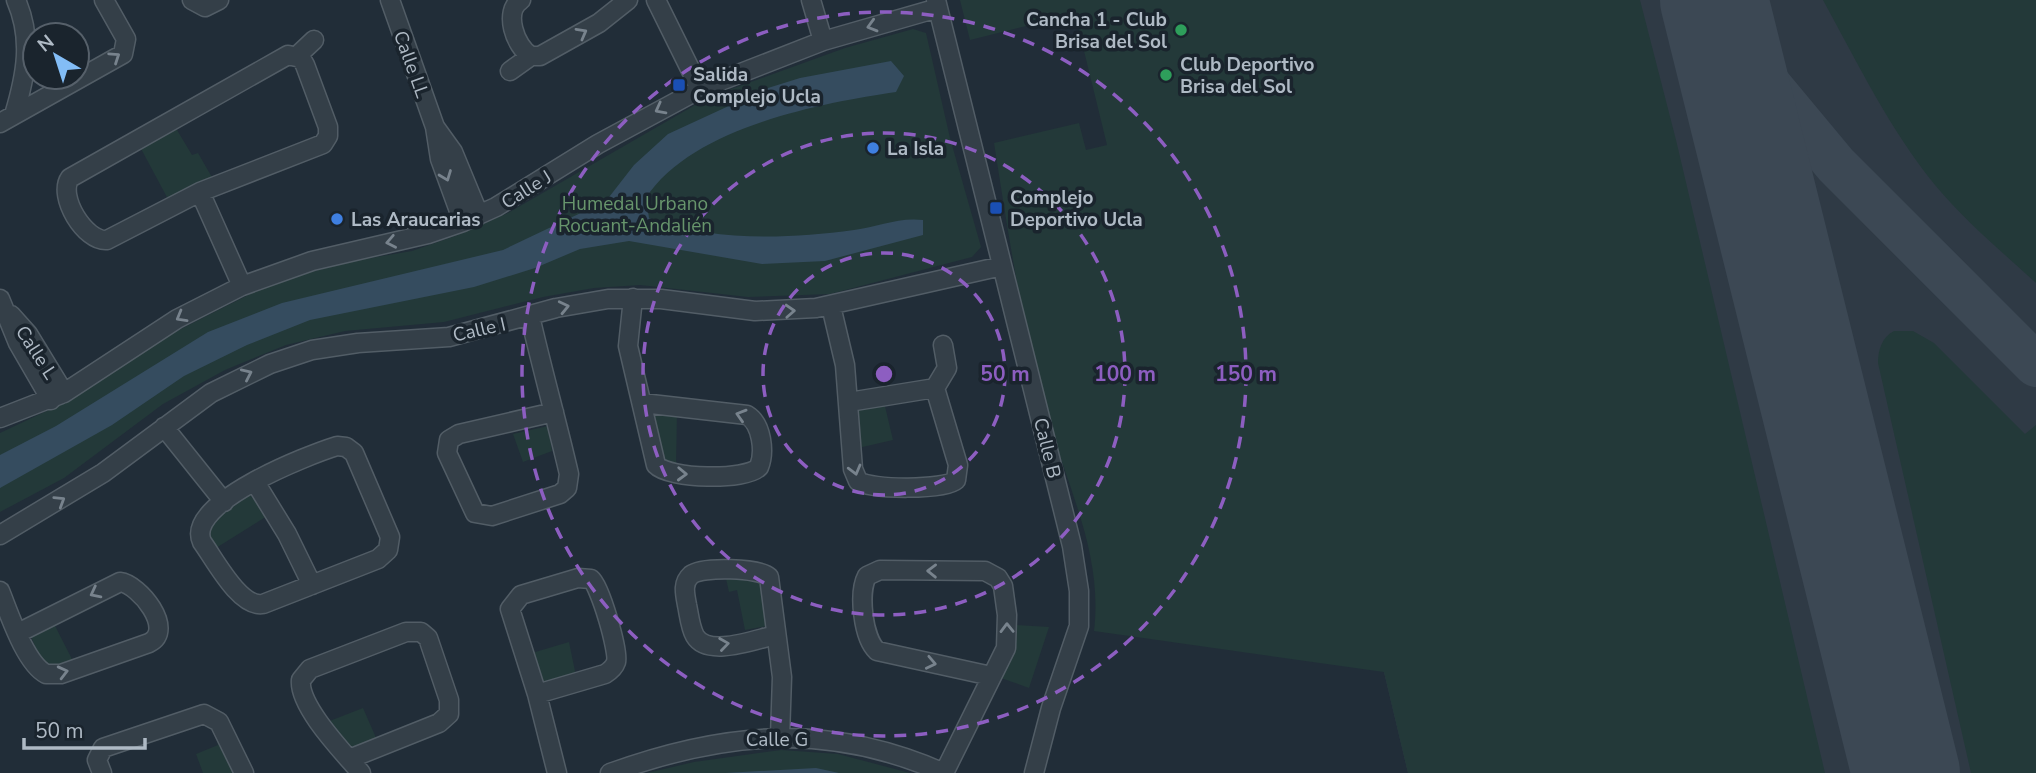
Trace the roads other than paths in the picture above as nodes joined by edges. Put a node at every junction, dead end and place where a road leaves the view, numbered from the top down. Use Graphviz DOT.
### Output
graph roads {
  1 [pos="16,0"];
  2 [pos="104,0"];
  3 [pos="192,0"];
  4 [pos="219,0"];
  5 [pos="390,0"];
  6 [pos="521,0"];
  7 [pos="628,0"];
  8 [pos="656,0"];
  9 [pos="811,0"];
  10 [pos="937,4"];
  11 [pos="314,40"];
  12 [pos="824,41"];
  13 [pos="297,56"];
  14 [pos="531,56"];
  15 [pos="510,71"];
  16 [pos="699,89"];
  17 [pos="7,119"];
  18 [pos="200,192"];
  19 [pos="471,219"];
  20 [pos="1002,266"];
  21 [pos="242,286"];
  22 [pos="633,298"];
  23 [pos="4,306"];
  24 [pos="831,306"];
  25 [pos="530,316"];
  26 [pos="943,345"];
  27 [pos="935,388"];
  28 [pos="57,397"];
  29 [pos="849,402"];
  30 [pos="642,403"];
  31 [pos="554,412"];
  32 [pos="0,418"];
  33 [pos="164,427"];
  34 [pos="256,482"];
  35 [pos="224,502"];
  36 [pos="0,535"];
  37 [pos="312,585"];
  38 [pos="0,591"];
  39 [pos="18,633"];
  40 [pos="776,635"];
  41 [pos="991,676"];
  42 [pos="537,694"];
  43 [pos="780,736"];
  44 [pos="355,766"];
  45 [pos="102,773"];
  46 [pos="244,773"];
  47 [pos="557,773"];
  48 [pos="610,773"];
  49 [pos="944,773"];
  50 [pos="1034,773"];
  1 -- 17 [label="street"];
  17 -- 2 [label="street, one-way"];
  3 -- 4 [label="street"];
  5 -- 19 [label="street, Calle LL"];
  6 -- 14 [label="street"];
  14 -- 7 [label="street, one-way"];
  8 -- 16 [label="street"];
  9 -- 12 [label="street"];
  10 -- 12 [label="street, Calle J, one-way"];
  10 -- 20 [label="street, Calle B"];
  11 -- 13 [label="street"];
  12 -- 16 [label="street, Calle J"];
  13 -- 18 [label="street"];
  13 -- 18 [label="street"];
  14 -- 15 [label="street"];
  16 -- 19 [label="street, Calle J, one-way"];
  18 -- 21 [label="street"];
  19 -- 21 [label="street, Calle J, one-way"];
  20 -- 24 [label="street, Calle I"];
  20 -- 50 [label="street, Calle B"];
  21 -- 28 [label="street, Calle J, one-way"];
  22 -- 24 [label="street, Calle I, one-way"];
  25 -- 22 [label="street, Calle I, one-way"];
  22 -- 30 [label="street"];
  23 -- 28 [label="street, Calle L"];
  24 -- 29 [label="street"];
  25 -- 31 [label="street"];
  33 -- 25 [label="street, Calle I, one-way"];
  26 -- 27 [label="street"];
  27 -- 29 [label="street"];
  29 -- 27 [label="street, one-way"];
  28 -- 32 [label="street, Calle J"];
  30 -- 30 [label="street, one-way"];
  31 -- 31 [label="street"];
  33 -- 35 [label="street"];
  36 -- 33 [label="street, Calle I, one-way"];
  34 -- 35 [label="street"];
  34 -- 37 [label="street"];
  34 -- 37 [label="street"];
  35 -- 37 [label="street"];
  38 -- 39 [label="street"];
  39 -- 39 [label="street, one-way"];
  40 -- 40 [label="street, one-way"];
  40 -- 43 [label="street"];
  41 -- 41 [label="street, one-way"];
  41 -- 49 [label="street"];
  42 -- 42 [label="street"];
  42 -- 47 [label="street"];
  43 -- 48 [label="street, Calle G"];
  43 -- 49 [label="street, Calle G"];
  44 -- 44 [label="street"];
  45 -- 46 [label="street"];
}
